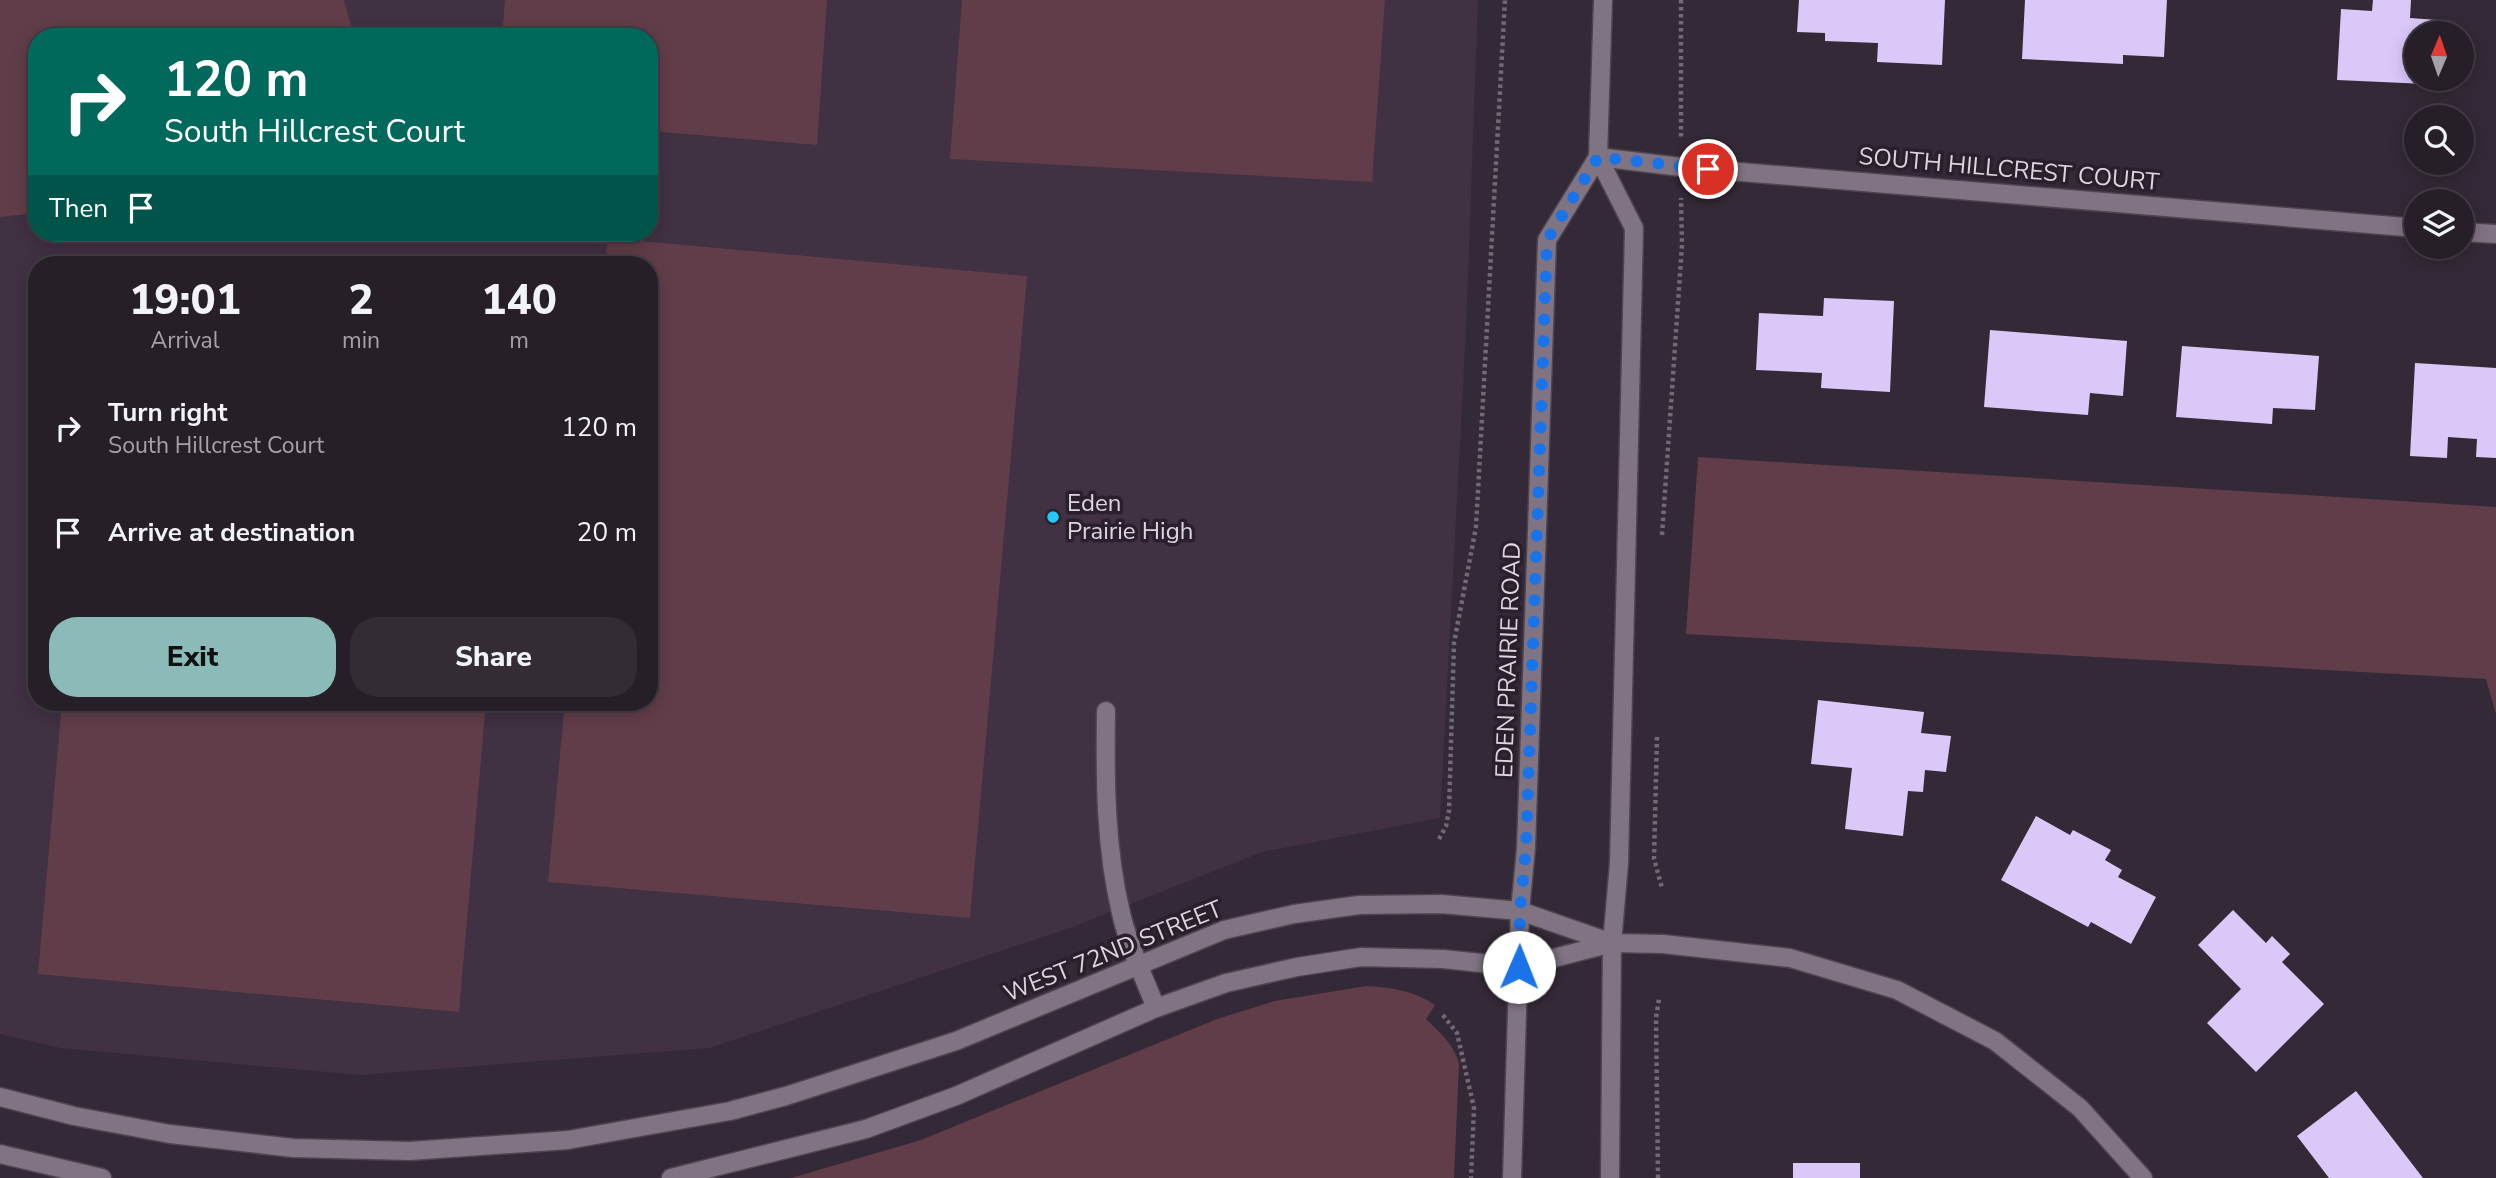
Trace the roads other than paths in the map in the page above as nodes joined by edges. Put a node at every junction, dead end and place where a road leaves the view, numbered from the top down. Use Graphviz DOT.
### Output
graph roads {
  1 [pos="1604,0"];
  2 [pos="1598,157"];
  3 [pos="2404,227"];
  4 [pos="2474,233"];
  5 [pos="2496,234"];
  6 [pos="1106,711"];
  7 [pos="1520,911"];
  8 [pos="1612,943"];
  9 [pos="1139,964"];
  10 [pos="1519,967"];
  11 [pos="1156,1008"];
  12 [pos="0,1097"];
  13 [pos="0,1154"];
  14 [pos="102,1178"];
  15 [pos="671,1178"];
  16 [pos="1512,1178"];
  17 [pos="1610,1178"];
  18 [pos="2143,1178"];
  1 -- 2 [label="street, EDEN PRAIRIE ROAD"];
  2 -- 3 [label="street, SOUTH HILLCREST COURT"];
  2 -- 7 [label="street, EDEN PRAIRIE ROAD"];
  2 -- 8 [label="street, EDEN PRAIRIE ROAD"];
  4 -- 5 [label="street"];
  6 -- 9 [label="street"];
  7 -- 8 [label="street, WEST 72ND STREET"];
  7 -- 9 [label="street, WEST 72ND STREET"];
  7 -- 10 [label="street, EDEN PRAIRIE ROAD"];
  8 -- 10 [label="street"];
  8 -- 17 [label="street, EDEN PRAIRIE ROAD"];
  8 -- 18 [label="street"];
  9 -- 11 [label="street"];
  9 -- 12 [label="street, WEST 72ND STREET"];
  10 -- 11 [label="street"];
  10 -- 16 [label="street, EDEN PRAIRIE ROAD"];
  11 -- 15 [label="street"];
  13 -- 14 [label="street"];
}
